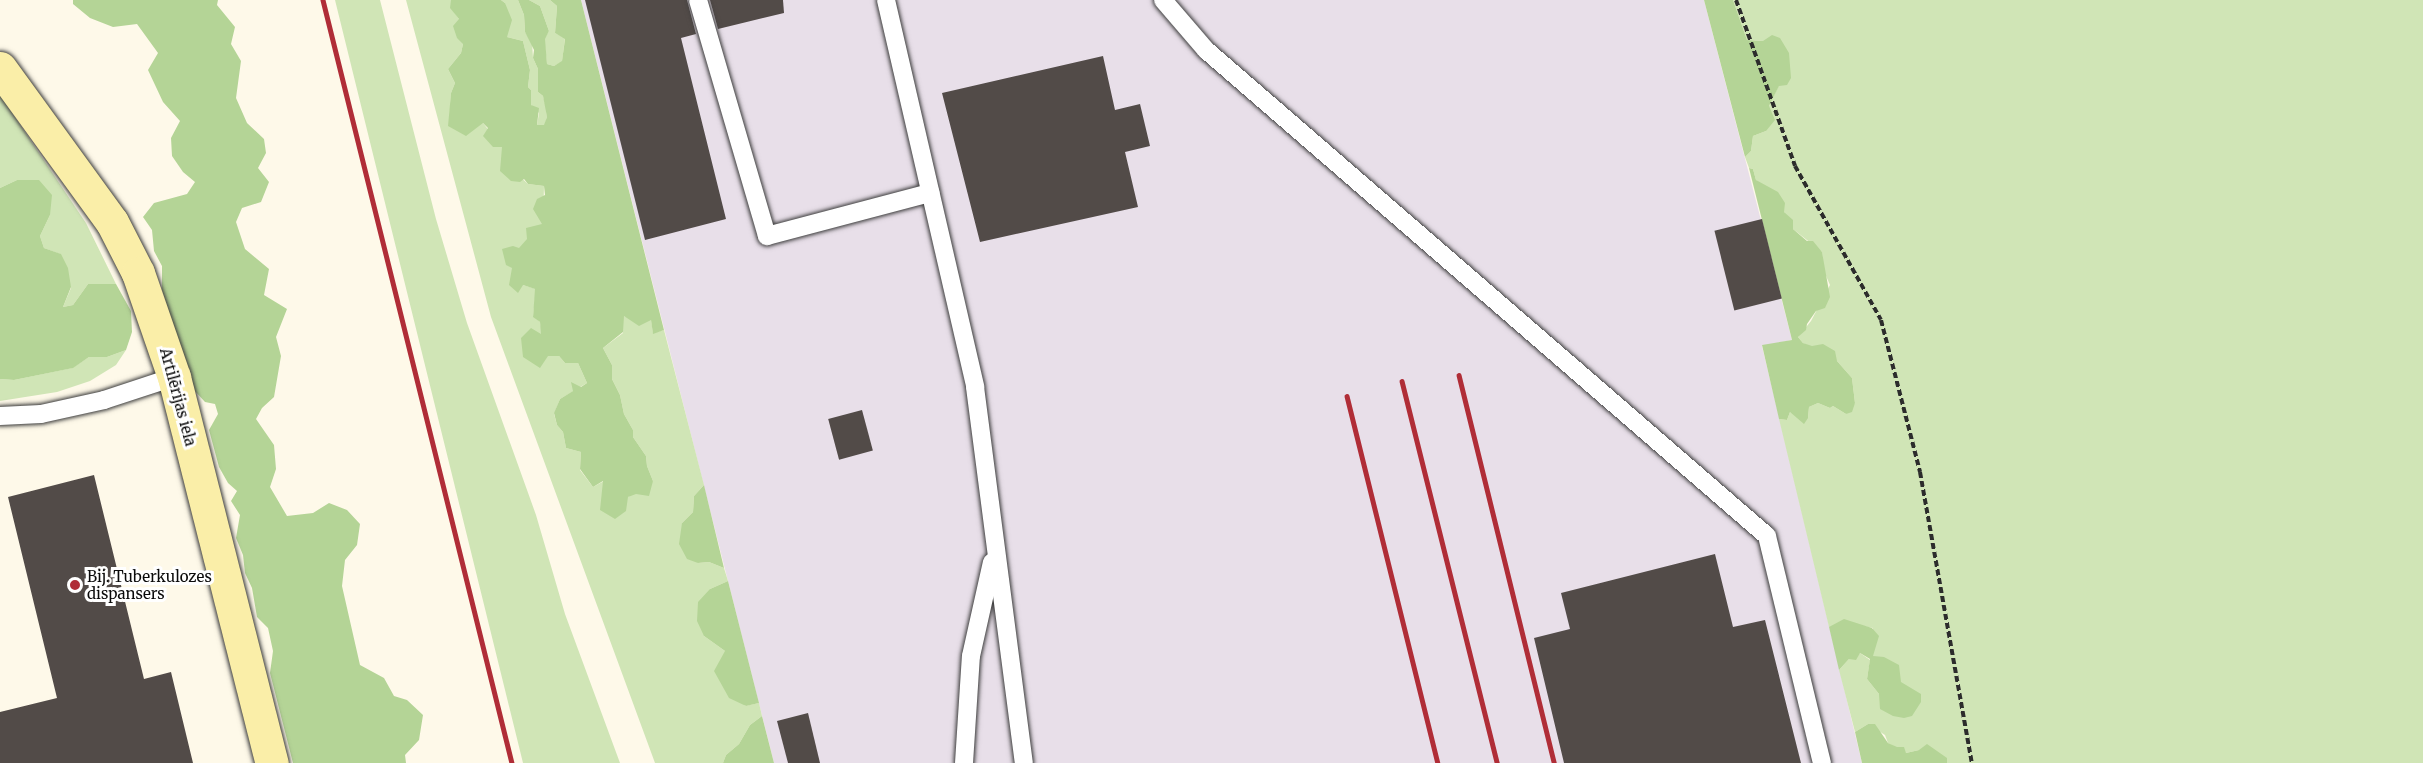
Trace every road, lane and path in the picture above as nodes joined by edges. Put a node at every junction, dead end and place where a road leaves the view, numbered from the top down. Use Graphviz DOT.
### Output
graph roads {
  1 [pos="698,0"];
  2 [pos="886,0"];
  3 [pos="1163,0"];
  4 [pos="1736,0"];
  5 [pos="0,68"];
  6 [pos="930,193"];
  7 [pos="174,377"];
  8 [pos="0,416"];
  9 [pos="995,549"];
  10 [pos="272,763"];
  11 [pos="964,763"];
  12 [pos="1024,763"];
  13 [pos="1822,763"];
  14 [pos="1972,763"];
  1 -- 6 [label="lane"];
  2 -- 6 [label="lane"];
  3 -- 13 [label="lane"];
  4 -- 14 [label="path"];
  5 -- 7 [label="street, Artilērijas iela"];
  6 -- 9 [label="lane"];
  7 -- 8 [label="lane"];
  7 -- 10 [label="street, Artilērijas iela"];
  9 -- 11 [label="lane"];
  9 -- 12 [label="lane"];
}
